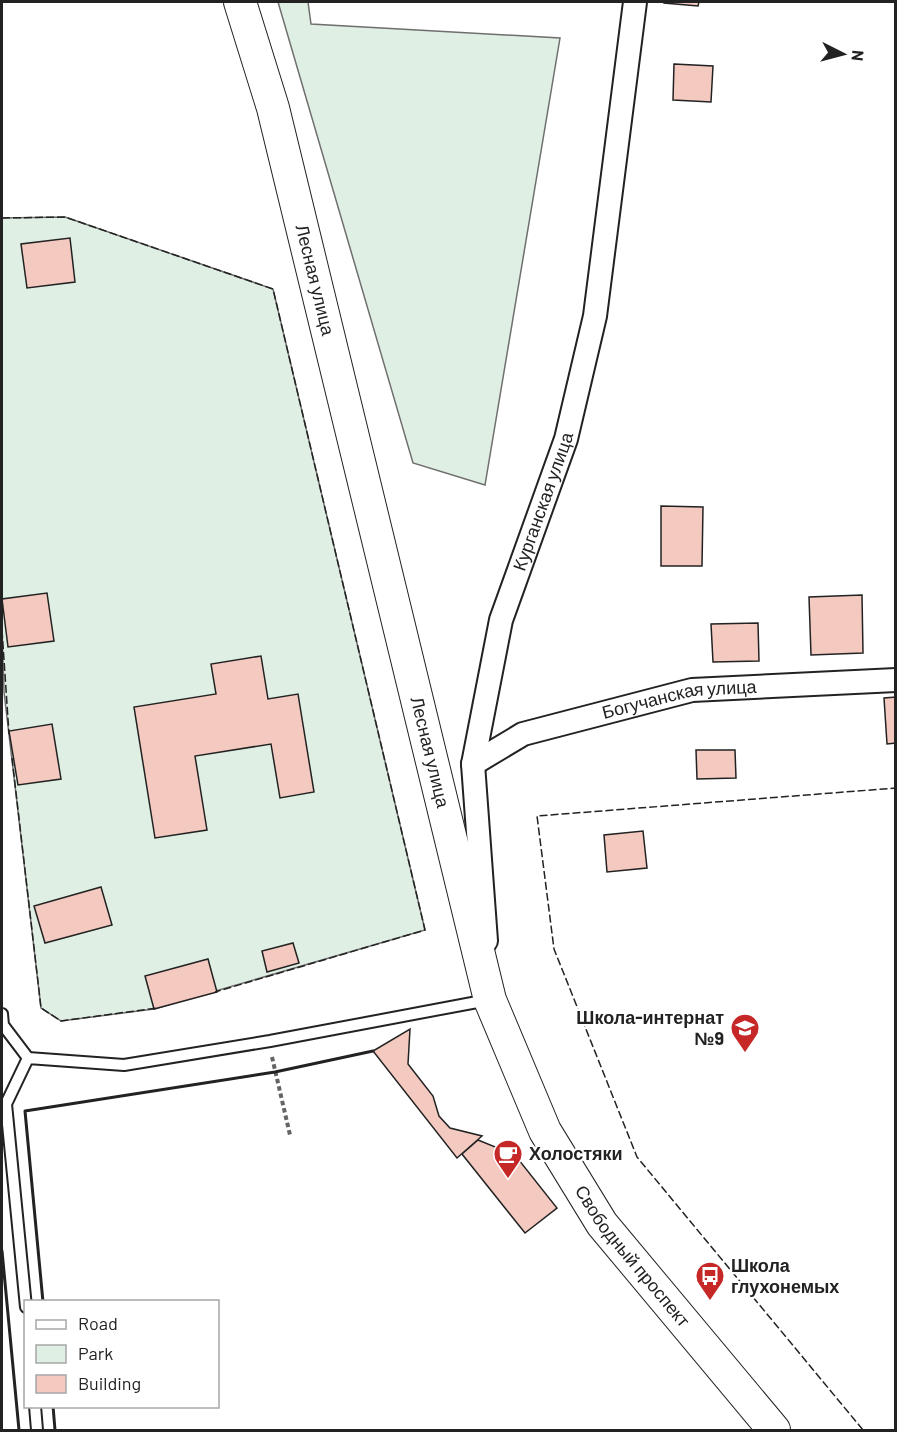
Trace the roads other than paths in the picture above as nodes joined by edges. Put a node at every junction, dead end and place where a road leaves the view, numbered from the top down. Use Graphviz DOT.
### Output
graph roads {
  1 [pos="240,2"];
  2 [pos="635,2"];
  3 [pos="896,681"];
  4 [pos="473,764"];
  5 [pos="490,1000"];
  6 [pos="2,1014"];
  7 [pos="28,1058"];
  8 [pos="25,1300"];
  9 [pos="35,1408"];
  10 [pos="38,1431"];
  11 [pos="774,1431"];
  1 -- 5 [label="main road, Лесная улица"];
  2 -- 4 [label="street, Курганская улица"];
  3 -- 4 [label="street, Богучанская улица"];
  4 -- 5 [label="street, Курганская улица"];
  5 -- 7 [label="lane"];
  5 -- 11 [label="main road, Свободный проспект"];
  6 -- 7 [label="lane"];
  7 -- 8 [label="lane"];
  9 -- 10 [label="lane"];
}
